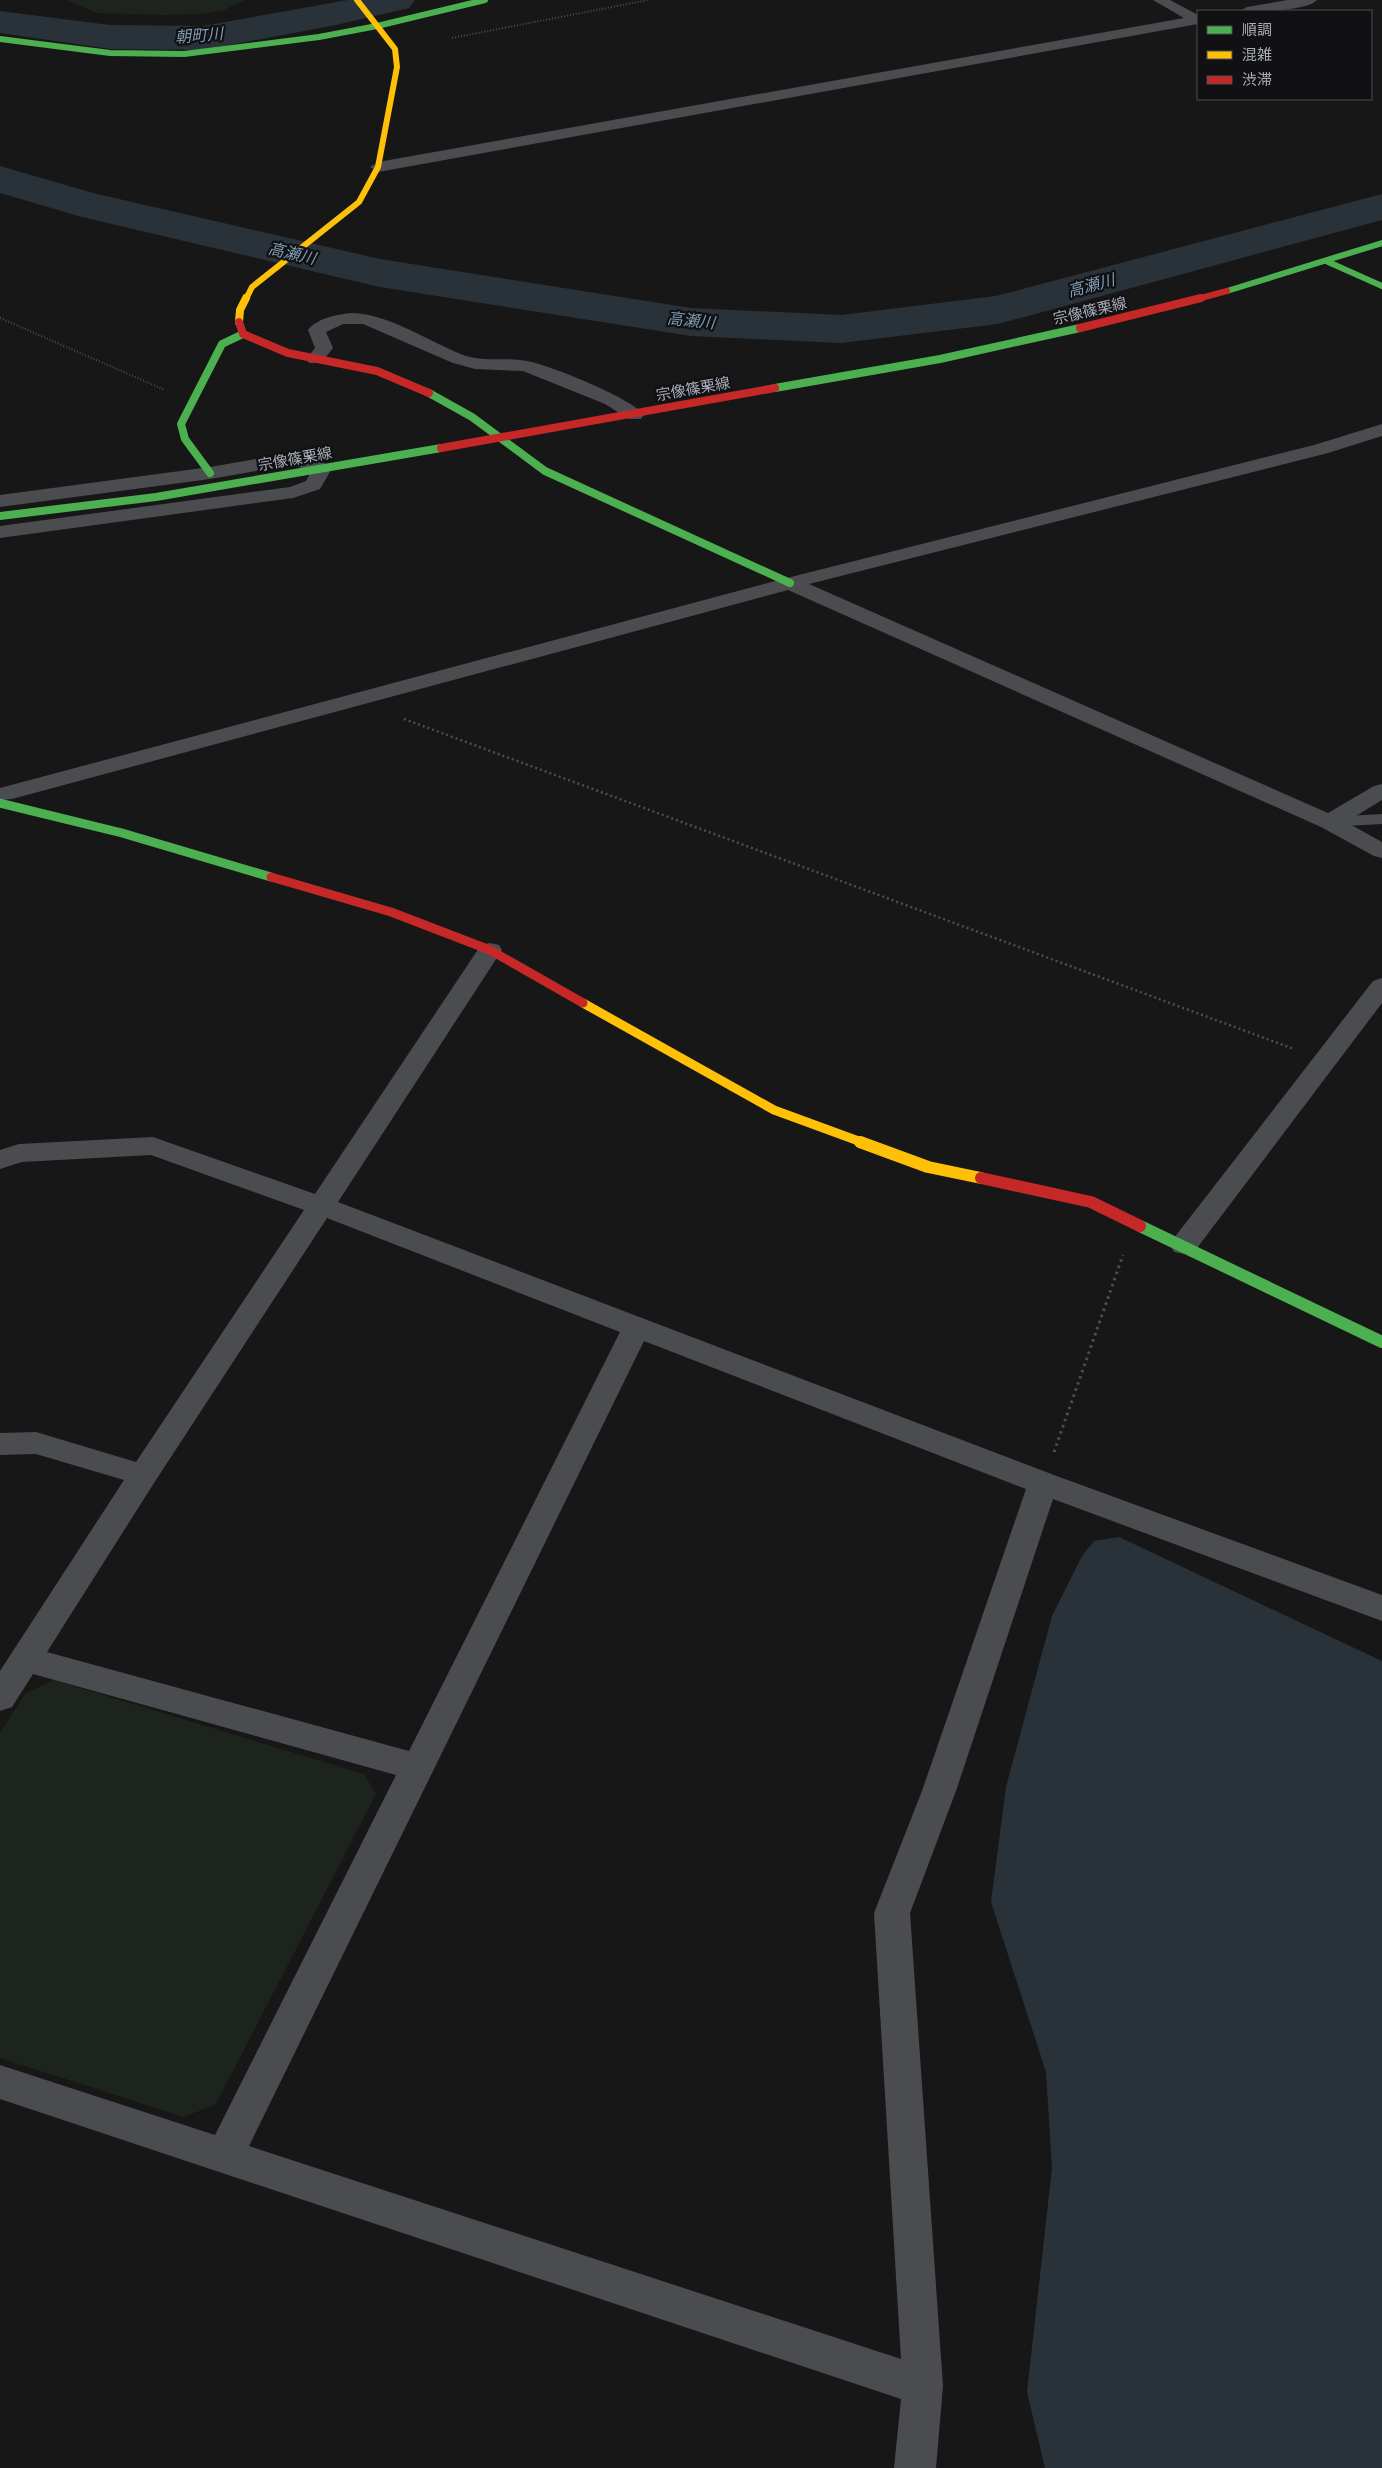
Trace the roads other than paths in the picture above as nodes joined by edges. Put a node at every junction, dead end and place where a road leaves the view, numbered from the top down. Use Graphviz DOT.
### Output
graph roads {
  1 [pos="358,0"];
  2 [pos="485,0"];
  3 [pos="1160,0"];
  4 [pos="1310,0"];
  5 [pos="1253,10"];
  6 [pos="1197,19"];
  7 [pos="1197,20"];
  8 [pos="374,24"];
  9 [pos="0,39"];
  10 [pos="378,167"];
  11 [pos="1382,243"];
  12 [pos="1326,260"];
  13 [pos="1382,286"];
  14 [pos="243,334"];
  15 [pos="315,358"];
  16 [pos="634,415"];
  17 [pos="1382,430"];
  18 [pos="500,438"];
  19 [pos="322,470"];
  20 [pos="210,473"];
  21 [pos="0,501"];
  22 [pos="0,516"];
  23 [pos="0,532"];
  24 [pos="790,583"];
  25 [pos="1382,791"];
  26 [pos="5,801"];
  27 [pos="1382,819"];
  28 [pos="1329,822"];
  29 [pos="1382,851"];
  30 [pos="490,950"];
  31 [pos="1382,986"];
  32 [pos="0,1160"];
  33 [pos="322,1206"];
  34 [pos="1184,1245"];
  35 [pos="637,1326"];
  36 [pos="1382,1342"];
  37 [pos="0,1444"];
  38 [pos="143,1475"];
  39 [pos="1043,1483"];
  40 [pos="1382,1608"];
  41 [pos="26,1659"];
  42 [pos="0,1698"];
  43 [pos="416,1767"];
  44 [pos="0,2082"];
  45 [pos="224,2157"];
  46 [pos="923,2386"];
  47 [pos="915,2468"];
  1 -- 8 [label="street"];
  2 -- 8 [label="street"];
  3 -- 6 [label="street"];
  4 -- 5 [label="street"];
  7 -- 10 [label="street"];
  8 -- 9 [label="street"];
  8 -- 10 [label="street"];
  10 -- 14 [label="street"];
  11 -- 12 [label="street, 宗像篠栗線"];
  12 -- 13 [label="street"];
  12 -- 16 [label="street, 宗像篠栗線"];
  14 -- 15 [label="street"];
  14 -- 20 [label="street"];
  15 -- 16 [label="street"];
  15 -- 18 [label="street"];
  16 -- 18 [label="street, 宗像篠栗線"];
  17 -- 24 [label="street"];
  18 -- 19 [label="street, 宗像篠栗線"];
  18 -- 24 [label="street"];
  19 -- 20 [label="street"];
  19 -- 22 [label="street, 宗像篠栗線"];
  19 -- 23 [label="street"];
  20 -- 21 [label="street"];
  24 -- 26 [label="street"];
  24 -- 28 [label="street"];
  25 -- 28 [label="street"];
  26 -- 30 [label="street"];
  27 -- 28 [label="lane"];
  28 -- 29 [label="street"];
  30 -- 33 [label="street"];
  30 -- 34 [label="street"];
  31 -- 34 [label="street"];
  32 -- 33 [label="street"];
  33 -- 35 [label="street"];
  33 -- 38 [label="street"];
  34 -- 36 [label="street"];
  35 -- 39 [label="street"];
  35 -- 43 [label="street"];
  37 -- 38 [label="street"];
  38 -- 41 [label="street"];
  39 -- 40 [label="street"];
  39 -- 46 [label="street"];
  41 -- 42 [label="street"];
  41 -- 43 [label="street"];
  43 -- 45 [label="street"];
  44 -- 45 [label="street"];
  45 -- 46 [label="street"];
  46 -- 47 [label="street"];
}
